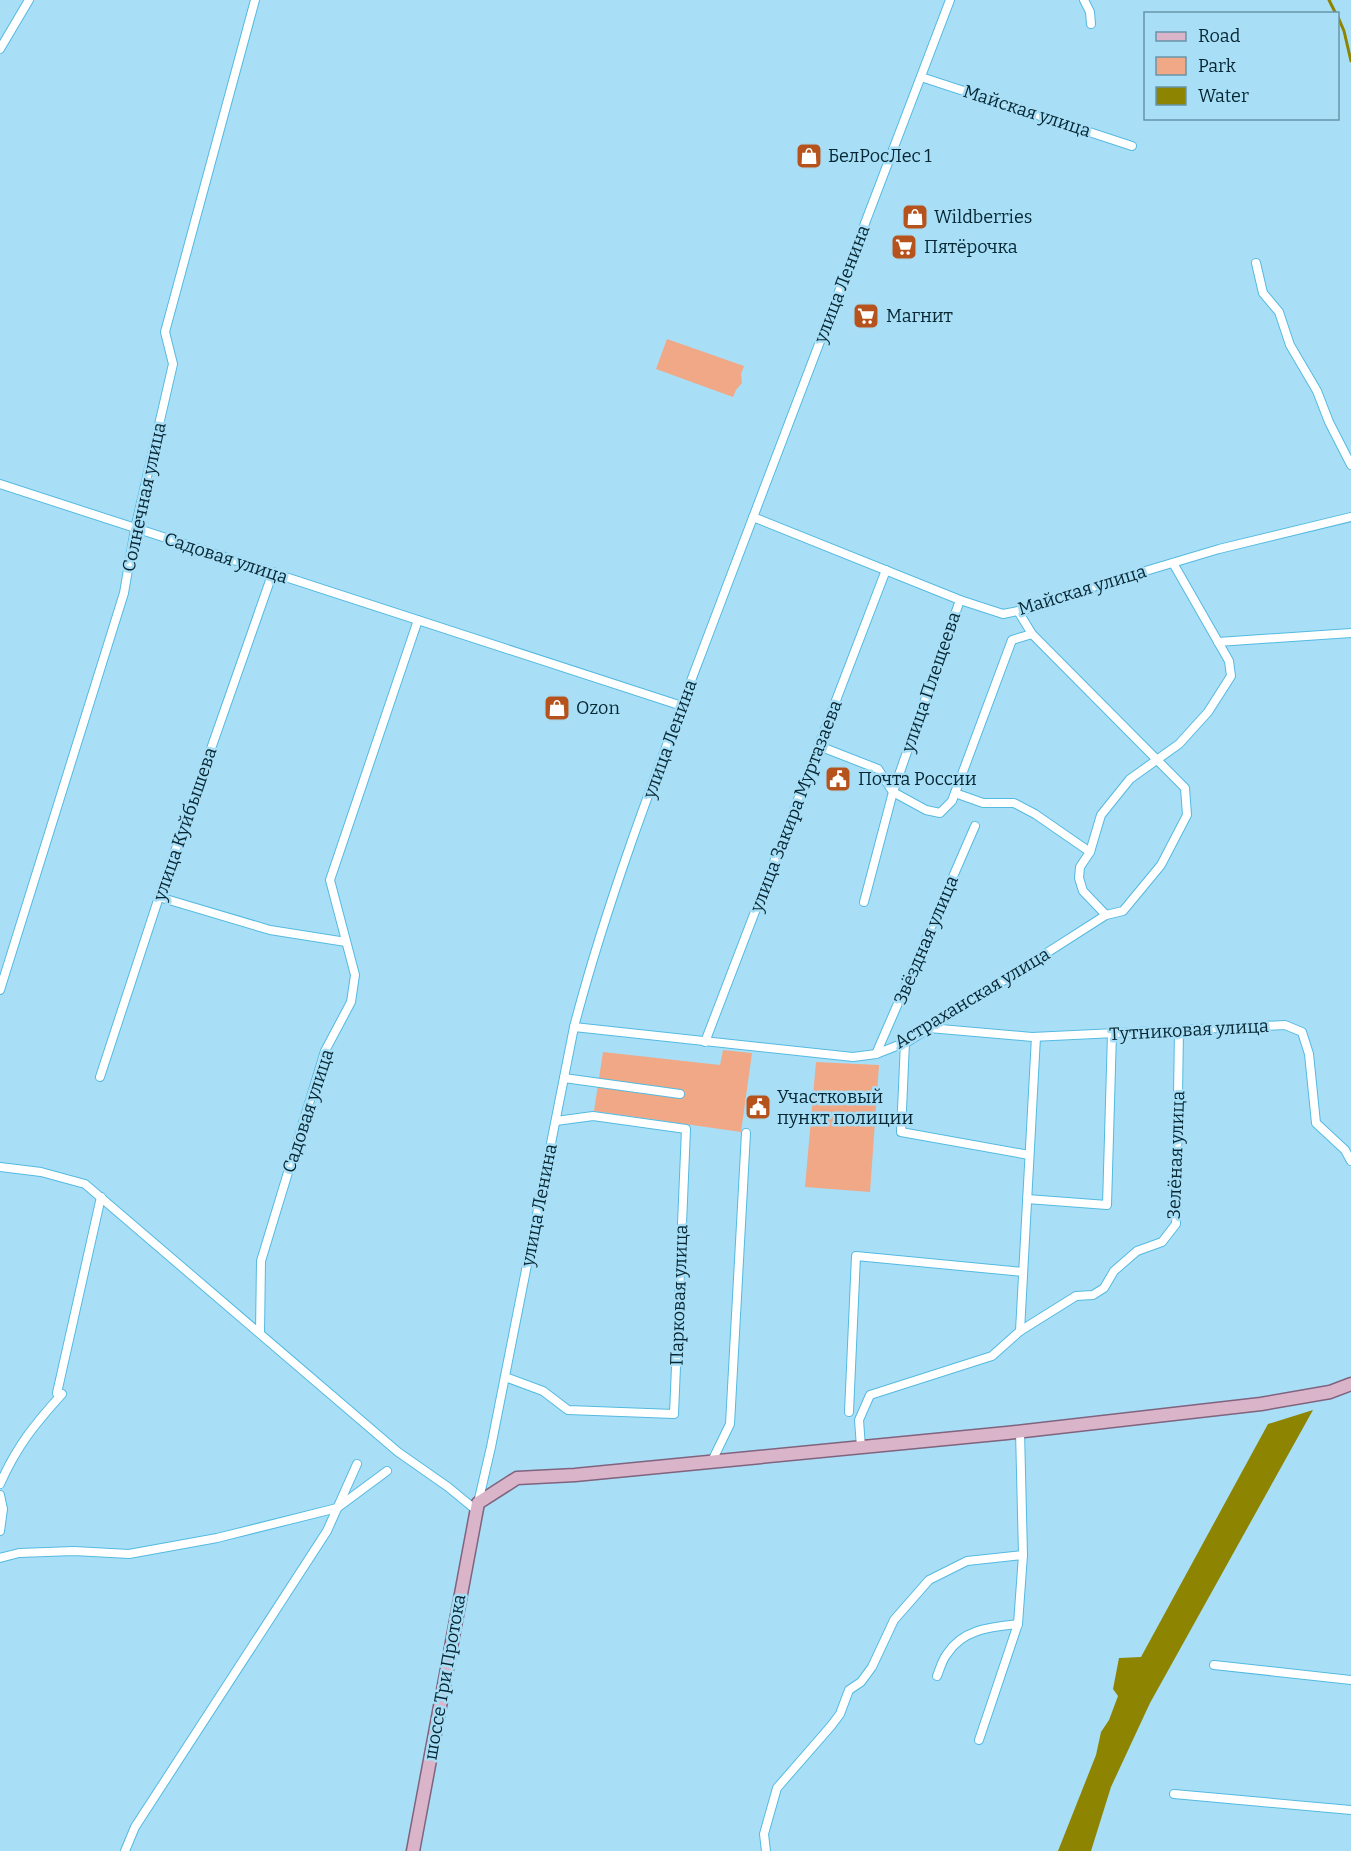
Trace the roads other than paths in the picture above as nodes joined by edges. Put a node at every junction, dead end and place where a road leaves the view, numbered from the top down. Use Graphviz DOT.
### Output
graph roads {
  1 [pos="28,0"];
  2 [pos="255,0"];
  3 [pos="951,0"];
  4 [pos="1084,0"];
  5 [pos="1091,24"];
  6 [pos="0,49"];
  7 [pos="921,77"];
  8 [pos="1132,146"];
  9 [pos="1256,263"];
  10 [pos="1351,465"];
  11 [pos="0,484"];
  12 [pos="753,517"];
  13 [pos="1351,517"];
  14 [pos="135,529"];
  15 [pos="1173,563"];
  16 [pos="886,570"];
  17 [pos="273,572"];
  18 [pos="960,600"];
  19 [pos="1018,611"];
  20 [pos="418,620"];
  21 [pos="1351,633"];
  22 [pos="1032,634"];
  23 [pos="1218,642"];
  24 [pos="682,706"];
  25 [pos="819,746"];
  26 [pos="1157,760"];
  27 [pos="893,792"];
  28 [pos="955,793"];
  29 [pos="975,826"];
  30 [pos="1090,852"];
  31 [pos="159,897"];
  32 [pos="864,902"];
  33 [pos="1106,915"];
  34 [pos="346,942"];
  35 [pos="0,990"];
  36 [pos="574,1027"];
  37 [pos="929,1028"];
  38 [pos="1179,1030"];
  39 [pos="1112,1034"];
  40 [pos="1036,1037"];
  41 [pos="705,1042"];
  42 [pos="905,1042"];
  43 [pos="876,1054"];
  44 [pos="100,1077"];
  45 [pos="564,1077"];
  46 [pos="680,1094"];
  47 [pos="556,1121"];
  48 [pos="746,1133"];
  49 [pos="1029,1155"];
  50 [pos="1351,1161"];
  51 [pos="0,1167"];
  52 [pos="100,1197"];
  53 [pos="1027,1199"];
  54 [pos="1023,1272"];
  55 [pos="1020,1331"];
  56 [pos="260,1333"];
  57 [pos="505,1377"];
  58 [pos="1351,1384"];
  59 [pos="849,1412"];
  60 [pos="1020,1431"];
  61 [pos="861,1447"];
  62 [pos="712,1461"];
  63 [pos="357,1464"];
  64 [pos="387,1471"];
  65 [pos="0,1484"];
  66 [pos="0,1495"];
  67 [pos="477,1507"];
  68 [pos="337,1508"];
  69 [pos="0,1531"];
  70 [pos="1023,1555"];
  71 [pos="0,1558"];
  72 [pos="1018,1624"];
  73 [pos="1214,1665"];
  74 [pos="937,1676"];
  75 [pos="1351,1680"];
  76 [pos="980,1740"];
  77 [pos="1174,1794"];
  78 [pos="1351,1810"];
  79 [pos="125,1851"];
  80 [pos="413,1851"];
  81 [pos="766,1851"];
  1 -- 6 [label="street"];
  2 -- 14 [label="street, Солнечная улица"];
  3 -- 7 [label="street, улица Ленина"];
  4 -- 5 [label="street"];
  7 -- 8 [label="street, Майская улица"];
  7 -- 12 [label="street, улица Ленина"];
  9 -- 10 [label="street"];
  11 -- 14 [label="street, Садовая улица"];
  12 -- 16 [label="street, Майская улица"];
  12 -- 24 [label="street, улица Ленина"];
  13 -- 15 [label="street, Майская улица"];
  14 -- 17 [label="street, Садовая улица"];
  14 -- 35 [label="street, Солнечная улица"];
  15 -- 19 [label="street, Майская улица"];
  15 -- 23 [label="street"];
  16 -- 18 [label="street, Майская улица"];
  16 -- 25 [label="street, улица Закира Муртазаева"];
  17 -- 20 [label="street, Садовая улица"];
  17 -- 31 [label="street, улица Куйбышева"];
  18 -- 19 [label="street, Майская улица"];
  18 -- 27 [label="street, улица Плещеева"];
  19 -- 22 [label="street, Астраханская улица"];
  20 -- 24 [label="street, Садовая улица"];
  20 -- 34 [label="street, Садовая улица"];
  21 -- 23 [label="street"];
  22 -- 26 [label="street, Астраханская улица"];
  22 -- 28 [label="street"];
  23 -- 26 [label="street"];
  24 -- 36 [label="street, улица Ленина"];
  25 -- 27 [label="street"];
  25 -- 41 [label="street, улица Закира Муртазаева"];
  26 -- 30 [label="street"];
  26 -- 33 [label="street, Астраханская улица"];
  27 -- 28 [label="street"];
  27 -- 32 [label="street, улица Плещеева"];
  28 -- 30 [label="street"];
  29 -- 43 [label="street, Звёздная улица"];
  30 -- 33 [label="street"];
  31 -- 34 [label="street"];
  31 -- 44 [label="street, улица Куйбышева"];
  33 -- 37 [label="street, Астраханская улица"];
  34 -- 56 [label="street, Садовая улица"];
  36 -- 41 [label="street, Астраханская улица"];
  36 -- 45 [label="street, улица Ленина"];
  37 -- 40 [label="street, Тутниковая улица"];
  37 -- 42 [label="street, Астраханская улица"];
  38 -- 39 [label="street, Тутниковая улица"];
  38 -- 50 [label="street, Тутниковая улица"];
  38 -- 55 [label="street, Зелёная улица"];
  39 -- 40 [label="street, Тутниковая улица"];
  39 -- 53 [label="street"];
  40 -- 49 [label="street"];
  41 -- 43 [label="street, Астраханская улица"];
  42 -- 43 [label="street, Астраханская улица"];
  42 -- 49 [label="street"];
  45 -- 46 [label="street"];
  45 -- 47 [label="street, улица Ленина"];
  47 -- 57 [label="street, улица Ленина"];
  47 -- 57 [label="street, Парковая улица"];
  48 -- 62 [label="street"];
  49 -- 53 [label="street"];
  51 -- 52 [label="street"];
  52 -- 56 [label="street"];
  52 -- 65 [label="street"];
  53 -- 54 [label="street"];
  54 -- 55 [label="street"];
  54 -- 59 [label="street"];
  55 -- 61 [label="street, Зелёная улица"];
  56 -- 67 [label="street"];
  57 -- 67 [label="street, улица Ленина"];
  58 -- 60 [label="main road"];
  60 -- 61 [label="main road"];
  60 -- 70 [label="street"];
  61 -- 62 [label="main road"];
  62 -- 67 [label="main road"];
  63 -- 68 [label="street"];
  64 -- 68 [label="street"];
  66 -- 69 [label="street"];
  67 -- 80 [label="main road, шоссе Три Протока"];
  68 -- 71 [label="street"];
  68 -- 79 [label="street"];
  70 -- 72 [label="street"];
  70 -- 81 [label="street"];
  72 -- 74 [label="street"];
  72 -- 76 [label="street"];
  73 -- 75 [label="street"];
  77 -- 78 [label="street"];
}
